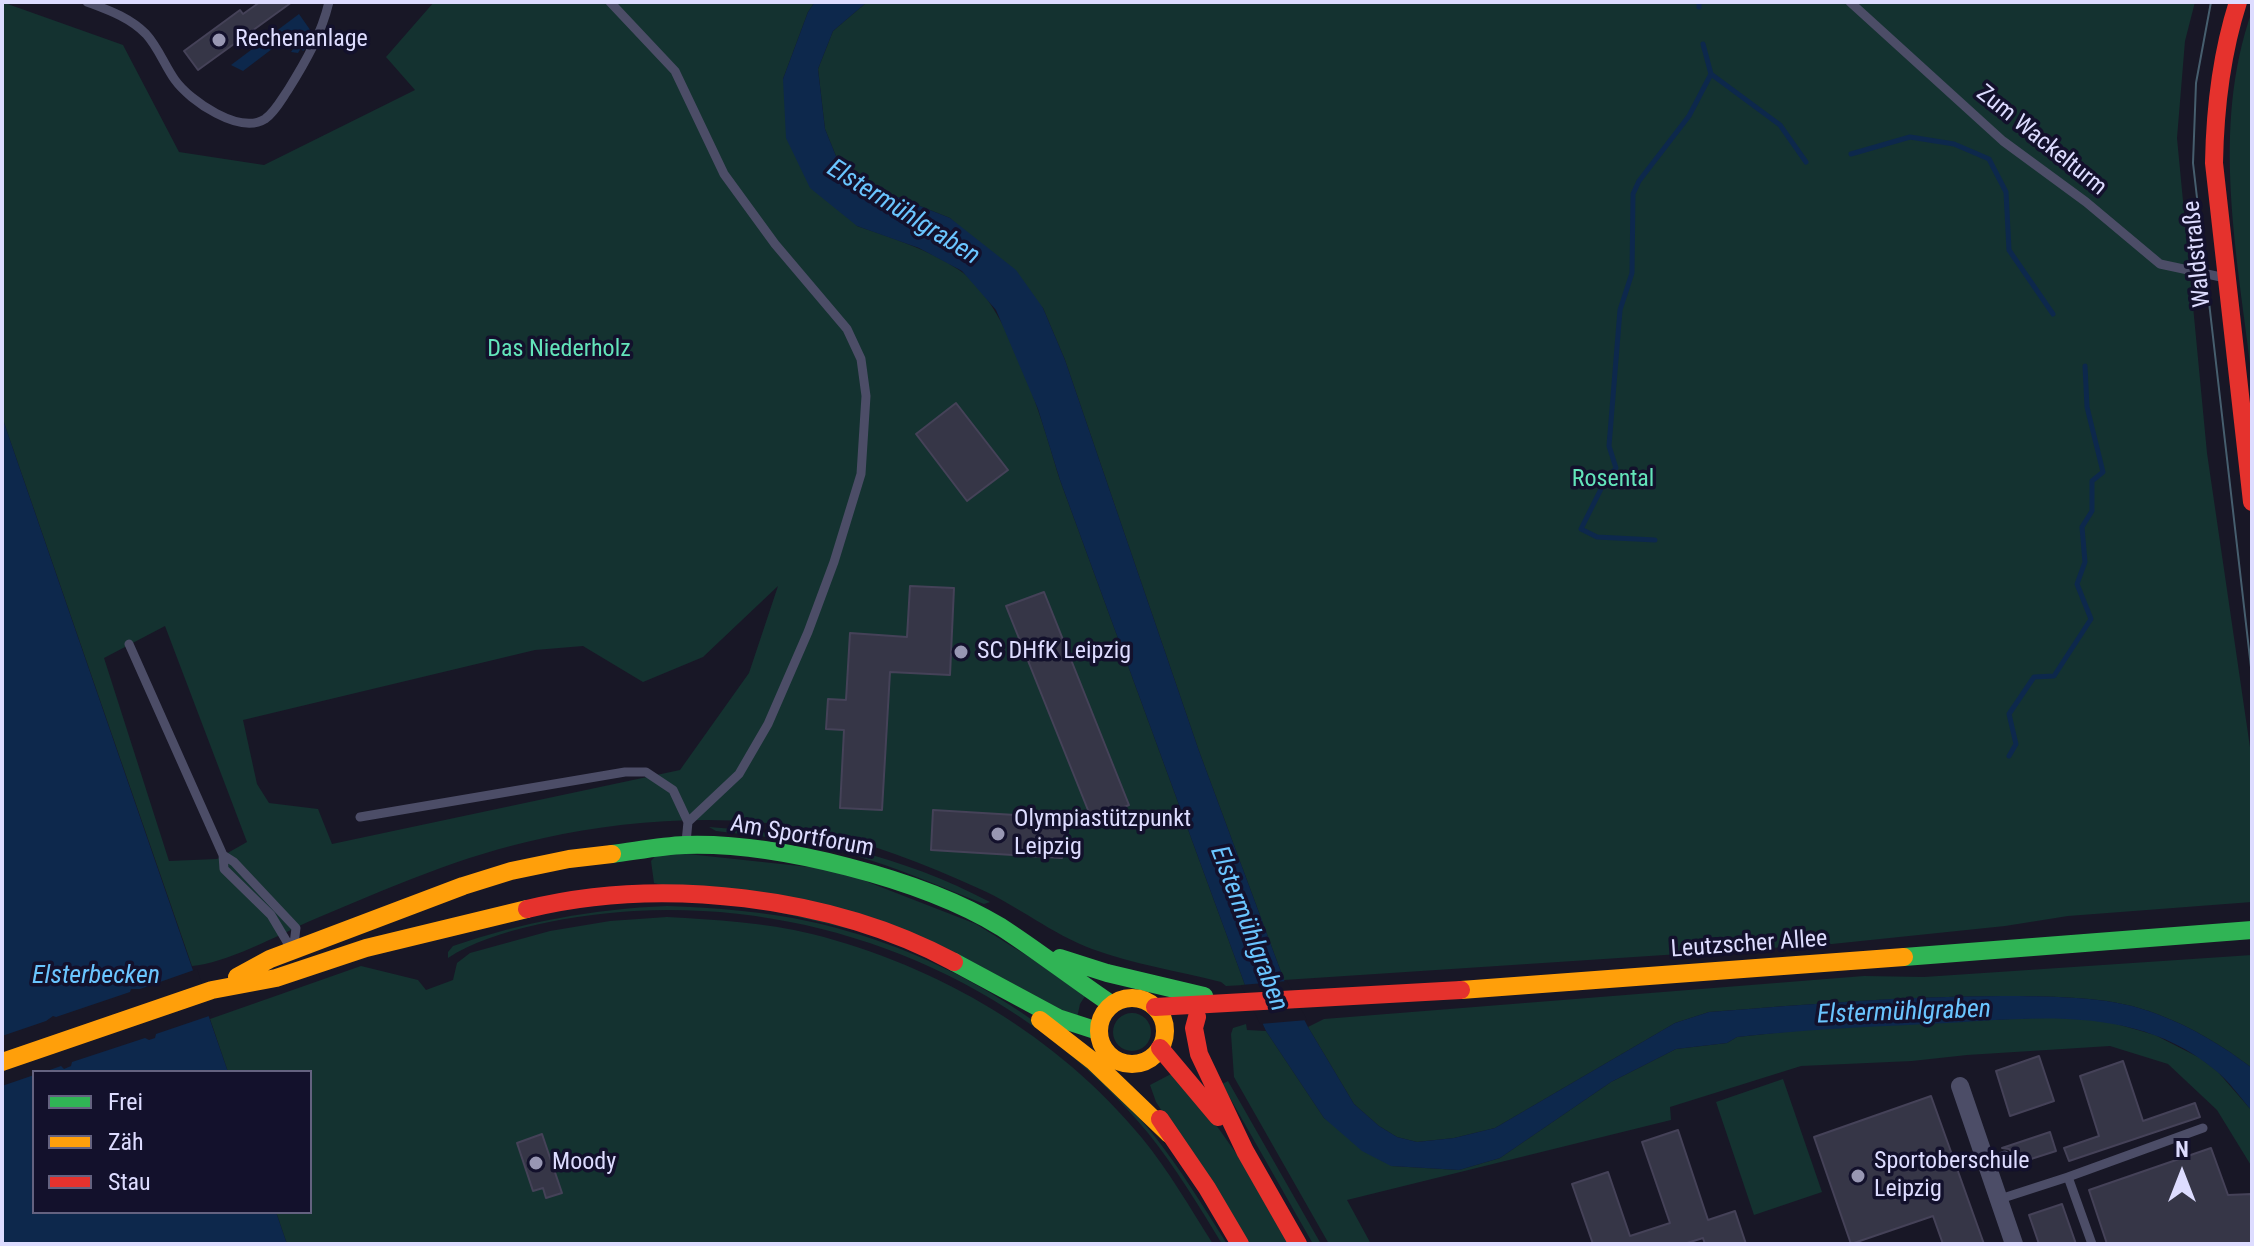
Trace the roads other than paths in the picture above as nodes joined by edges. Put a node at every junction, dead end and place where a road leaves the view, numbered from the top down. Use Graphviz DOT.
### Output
graph roads {
  1 [pos="87,2"];
  2 [pos="329,2"];
  3 [pos="610,2"];
  4 [pos="1850,2"];
  5 [pos="2238,2"];
  6 [pos="2225,278"];
  7 [pos="2252,502"];
  8 [pos="129,644"];
  9 [pos="360,817"];
  10 [pos="688,822"];
  11 [pos="685,845"];
  12 [pos="223,855"];
  13 [pos="642,871"];
  14 [pos="421,918"];
  15 [pos="1000,927"];
  16 [pos="2252,930"];
  17 [pos="296,961"];
  18 [pos="998,988"];
  19 [pos="1111,1004"];
  20 [pos="1250,1004"];
  21 [pos="1155,1007"];
  22 [pos="1197,1017"];
  23 [pos="1165,1028"];
  24 [pos="1098,1031"];
  25 [pos="1160,1048"];
  26 [pos="2,1062"];
  27 [pos="1133,1064"];
  28 [pos="1960,1086"];
  29 [pos="2203,1128"];
  30 [pos="1169,1134"];
  31 [pos="1245,1151"];
  32 [pos="2005,1155"];
  33 [pos="1986,1162"];
  34 [pos="2068,1177"];
  35 [pos="2000,1199"];
  36 [pos="1240,1244"];
  37 [pos="1298,1244"];
  38 [pos="2014,1244"];
  39 [pos="2092,1244"];
  1 -- 2 [label="lane"];
  3 -- 10 [label="lane"];
  4 -- 6 [label="lane, Zum Wackelturm"];
  5 -- 6 [label="main road, Waldstraße"];
  6 -- 7 [label="main road, Waldstraße"];
  8 -- 12 [label="lane"];
  9 -- 10 [label="lane"];
  10 -- 11 [label="lane"];
  11 -- 13 [label="main road, Am Sportforum"];
  11 -- 15 [label="main road, Am Sportforum"];
  12 -- 17 [label="lane"];
  12 -- 17 [label="lane"];
  13 -- 14 [label="main road, Am Sportforum"];
  13 -- 14 [label="main road, Am Sportforum"];
  13 -- 18 [label="main road, Am Sportforum"];
  14 -- 17 [label="main road, Am Sportforum"];
  14 -- 17 [label="main road, Am Sportforum"];
  15 -- 19 [label="main road, Am Sportforum"];
  15 -- 20 [label="main road, Leutzscher Allee"];
  16 -- 20 [label="main road, Leutzscher Allee"];
  17 -- 26 [label="main road, Am Sportforum"];
  18 -- 24 [label="main road, Am Sportforum"];
  18 -- 30 [label="main road, Am Sportforum"];
  19 -- 21 [label="main road"];
  19 -- 24 [label="main road"];
  20 -- 21 [label="main road, Leutzscher Allee"];
  20 -- 22 [label="main road, Leutzscher Allee"];
  21 -- 23 [label="main road"];
  22 -- 23 [label="main road, Leutzscher Allee"];
  22 -- 31 [label="main road"];
  23 -- 25 [label="main road"];
  24 -- 27 [label="main road"];
  25 -- 27 [label="main road"];
  25 -- 31 [label="main road"];
  27 -- 30 [label="main road, Am Sportforum"];
  28 -- 33 [label="street"];
  29 -- 34 [label="lane"];
  30 -- 36 [label="main road, Am Sportforum"];
  31 -- 37 [label="main road"];
  32 -- 33 [label="lane"];
  33 -- 35 [label="street"];
  34 -- 35 [label="lane"];
  34 -- 39 [label="lane"];
  35 -- 38 [label="street"];
}
